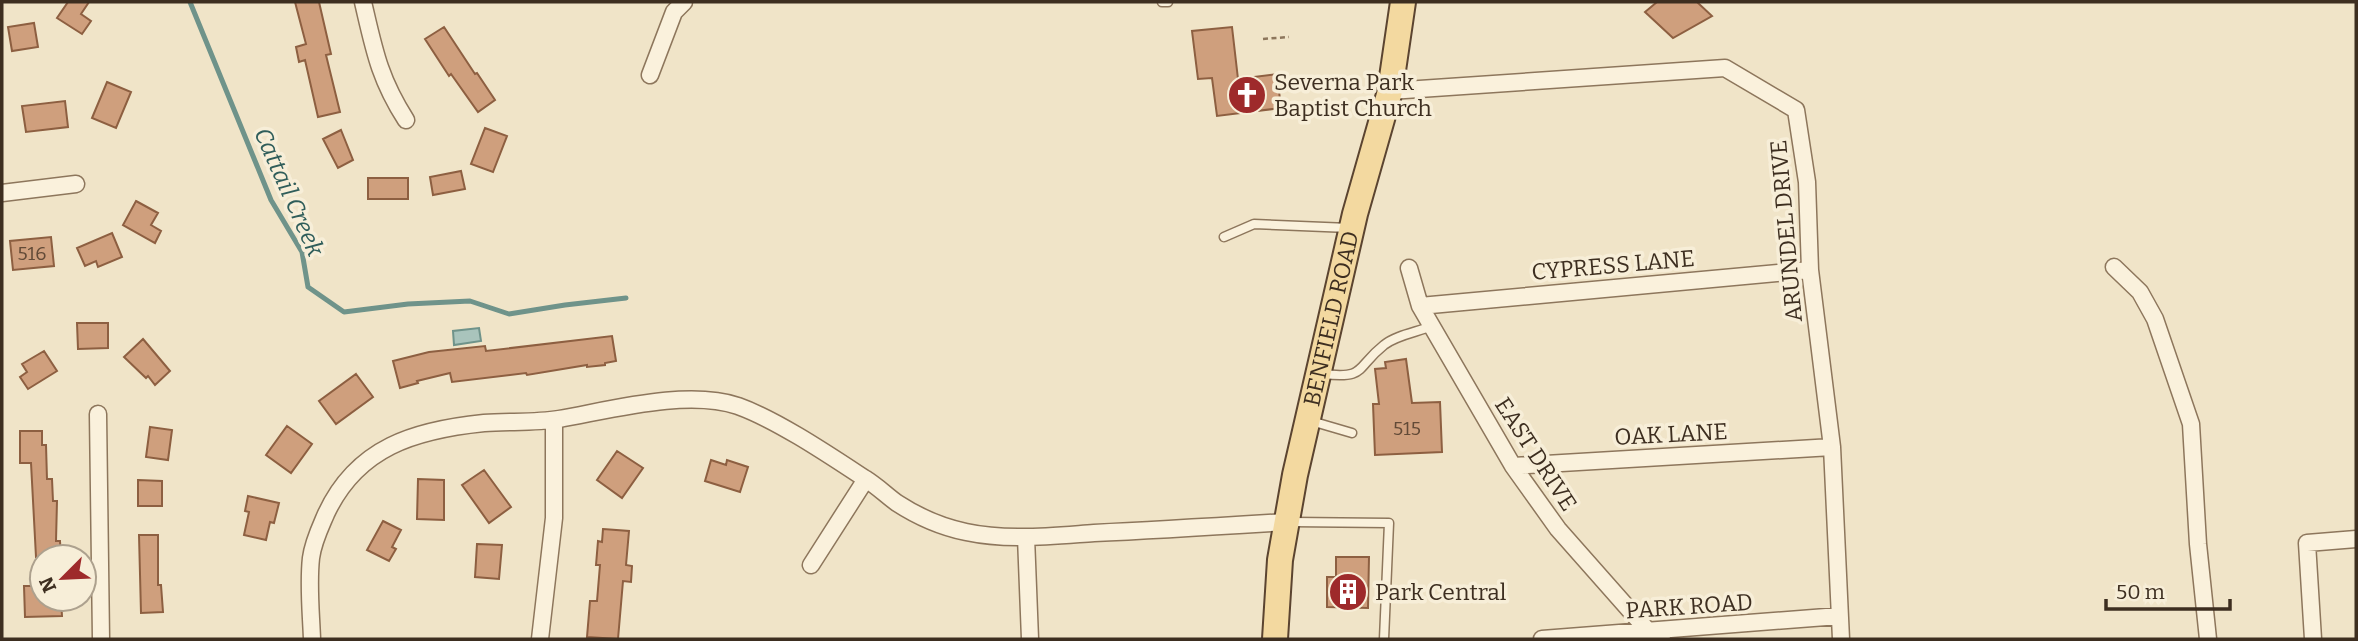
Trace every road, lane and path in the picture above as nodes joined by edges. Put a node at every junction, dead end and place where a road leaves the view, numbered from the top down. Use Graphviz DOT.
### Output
graph roads {
  1 [pos="363,2"];
  2 [pos="684,2"];
  3 [pos="1162,2"];
  4 [pos="1168,2"];
  5 [pos="1403,2"];
  6 [pos="1289,37"];
  7 [pos="1263,39"];
  8 [pos="650,75"];
  9 [pos="1390,91"];
  10 [pos="406,120"];
  11 [pos="76,184"];
  12 [pos="2,193"];
  13 [pos="1352,229"];
  14 [pos="1224,237"];
  15 [pos="2114,267"];
  16 [pos="1409,268"];
  17 [pos="1810,270"];
  18 [pos="1420,306"];
  19 [pos="1432,326"];
  20 [pos="1320,374"];
  21 [pos="98,414"];
  22 [pos="554,420"];
  23 [pos="1308,421"];
  24 [pos="1352,433"];
  25 [pos="1832,447"];
  26 [pos="1513,466"];
  27 [pos="866,479"];
  28 [pos="1286,522"];
  29 [pos="1026,537"];
  30 [pos="2356,539"];
  31 [pos="811,565"];
  32 [pos="1839,617"];
  33 [pos="1656,636"];
  34 [pos="101,639"];
  35 [pos="312,639"];
  36 [pos="540,639"];
  37 [pos="1030,639"];
  38 [pos="1275,639"];
  39 [pos="1384,639"];
  40 [pos="1542,639"];
  41 [pos="1841,639"];
  42 [pos="2208,639"];
  43 [pos="2313,639"];
  1 -- 10 [label="street"];
  2 -- 8 [label="street"];
  3 -- 4 [label="lane"];
  5 -- 9 [label="main road, BENFIELD ROAD"];
  6 -- 7 [label="path"];
  9 -- 13 [label="main road, BENFIELD ROAD"];
  9 -- 17 [label="street, ARUNDEL DRIVE"];
  11 -- 12 [label="street"];
  13 -- 14 [label="lane"];
  13 -- 20 [label="main road, BENFIELD ROAD"];
  15 -- 42 [label="street"];
  16 -- 18 [label="street, EAST DRIVE"];
  17 -- 18 [label="street, CYPRESS LANE"];
  17 -- 25 [label="street, ARUNDEL DRIVE"];
  18 -- 19 [label="street, EAST DRIVE"];
  19 -- 20 [label="lane"];
  19 -- 26 [label="street, EAST DRIVE"];
  20 -- 23 [label="main road, BENFIELD ROAD"];
  21 -- 34 [label="street"];
  22 -- 27 [label="street"];
  22 -- 35 [label="street"];
  22 -- 36 [label="street"];
  23 -- 24 [label="lane"];
  23 -- 28 [label="main road, BENFIELD ROAD"];
  25 -- 26 [label="street, OAK LANE"];
  25 -- 32 [label="street, ARUNDEL DRIVE"];
  26 -- 33 [label="street, EAST DRIVE"];
  27 -- 29 [label="street"];
  27 -- 31 [label="street"];
  28 -- 29 [label="street"];
  28 -- 38 [label="main road, BENFIELD ROAD"];
  28 -- 39 [label="lane"];
  29 -- 37 [label="street"];
  30 -- 43 [label="street"];
  32 -- 33 [label="street, PARK ROAD"];
  32 -- 41 [label="street, ARUNDEL DRIVE"];
  33 -- 40 [label="street, PARK ROAD"];
}
